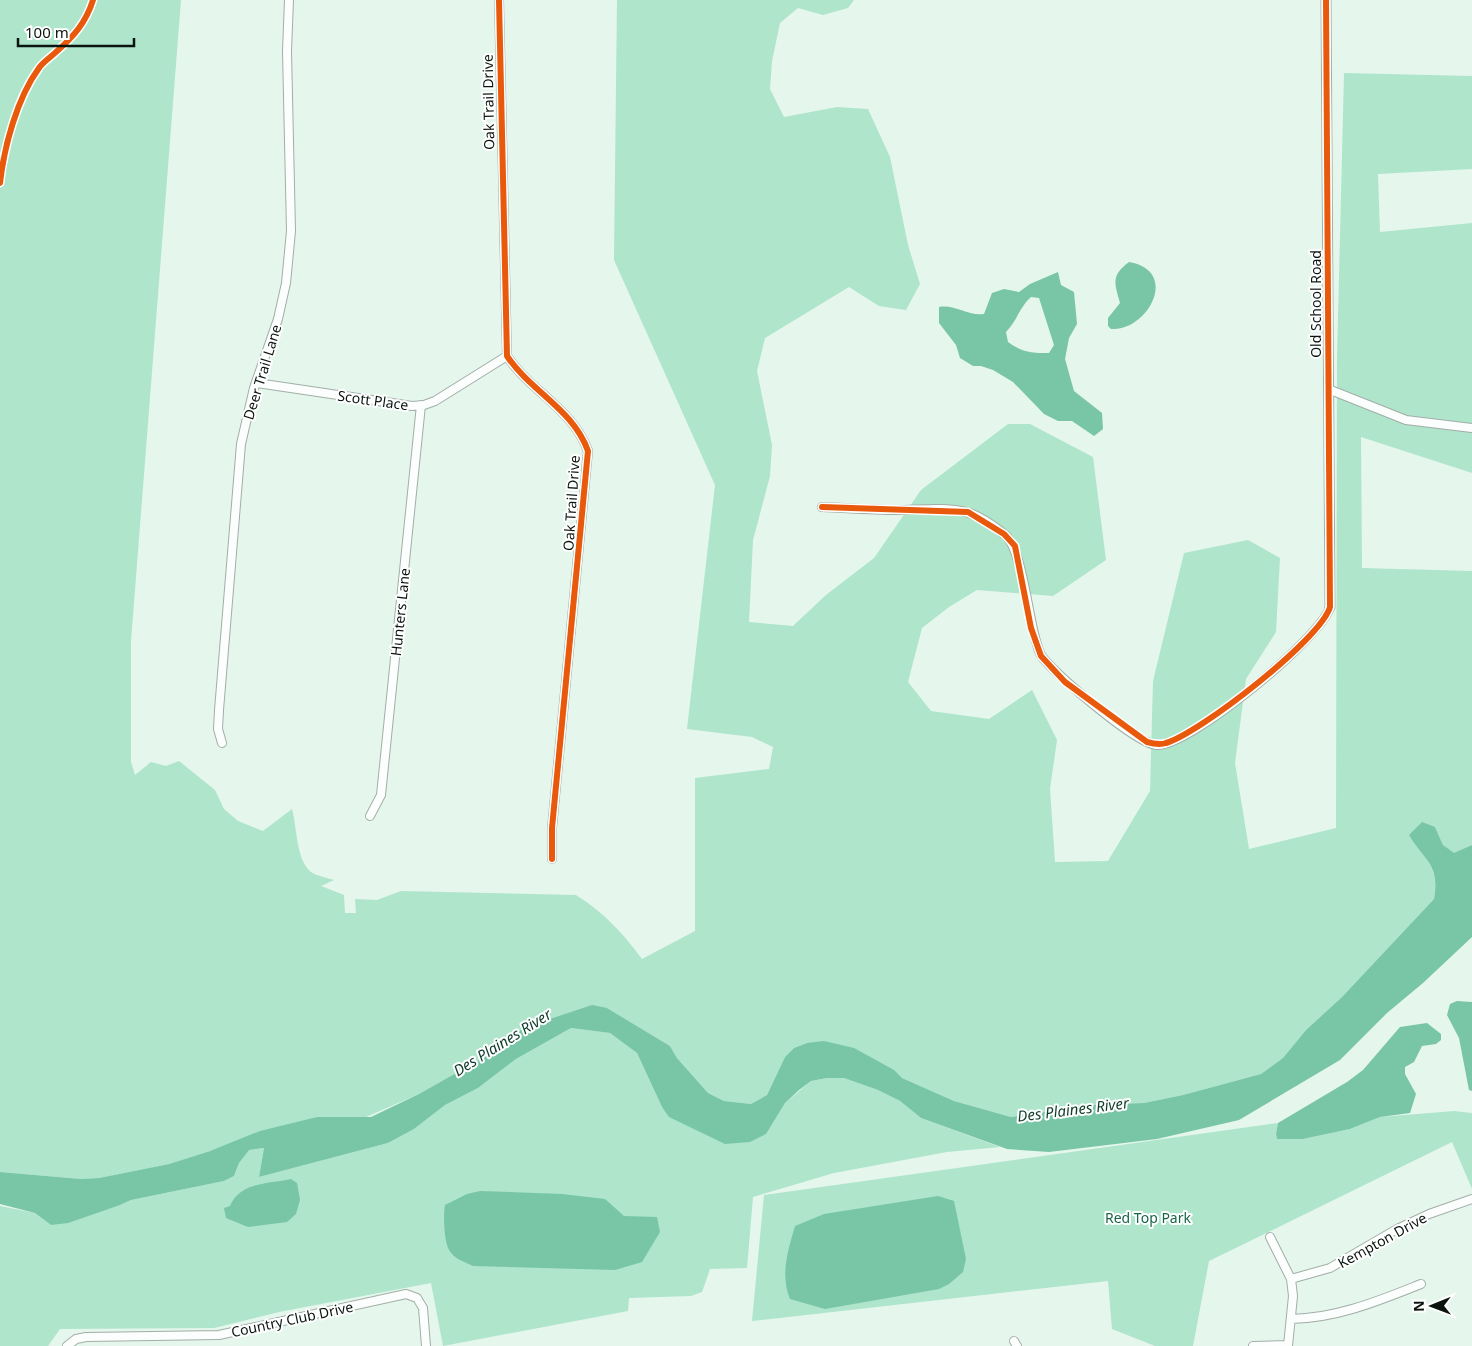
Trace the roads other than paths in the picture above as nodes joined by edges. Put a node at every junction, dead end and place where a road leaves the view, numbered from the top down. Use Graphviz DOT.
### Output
graph roads {
  1 [pos="289,0"];
  2 [pos="499,0"];
  3 [pos="1326,0"];
  4 [pos="507,356"];
  5 [pos="257,383"];
  6 [pos="1328,388"];
  7 [pos="421,406"];
  8 [pos="1472,428"];
  9 [pos="822,507"];
  10 [pos="1330,607"];
  11 [pos="222,744"];
  12 [pos="370,816"];
  13 [pos="552,859"];
  14 [pos="1472,1200"];
  15 [pos="1270,1237"];
  16 [pos="1291,1279"];
  17 [pos="1421,1284"];
  18 [pos="1291,1319"];
  19 [pos="1288,1345"];
  20 [pos="67,1346"];
  21 [pos="426,1346"];
  22 [pos="1253,1346"];
  1 -- 5 [label="street, Deer Trail Lane"];
  2 -- 4 [label="street, Oak Trail Drive"];
  3 -- 6 [label="street, Old School Road"];
  4 -- 7 [label="street, Scott Place"];
  4 -- 13 [label="street, Oak Trail Drive"];
  5 -- 7 [label="street, Scott Place"];
  5 -- 11 [label="street, Deer Trail Lane"];
  6 -- 8 [label="street"];
  6 -- 10 [label="street, Old School Road"];
  7 -- 12 [label="street, Hunters Lane"];
  9 -- 10 [label="street"];
  14 -- 16 [label="street, Kempton Drive"];
  15 -- 16 [label="street"];
  16 -- 18 [label="street"];
  17 -- 18 [label="street"];
  18 -- 19 [label="street"];
  19 -- 22 [label="street"];
  20 -- 21 [label="street, Country Club Drive"];
}
